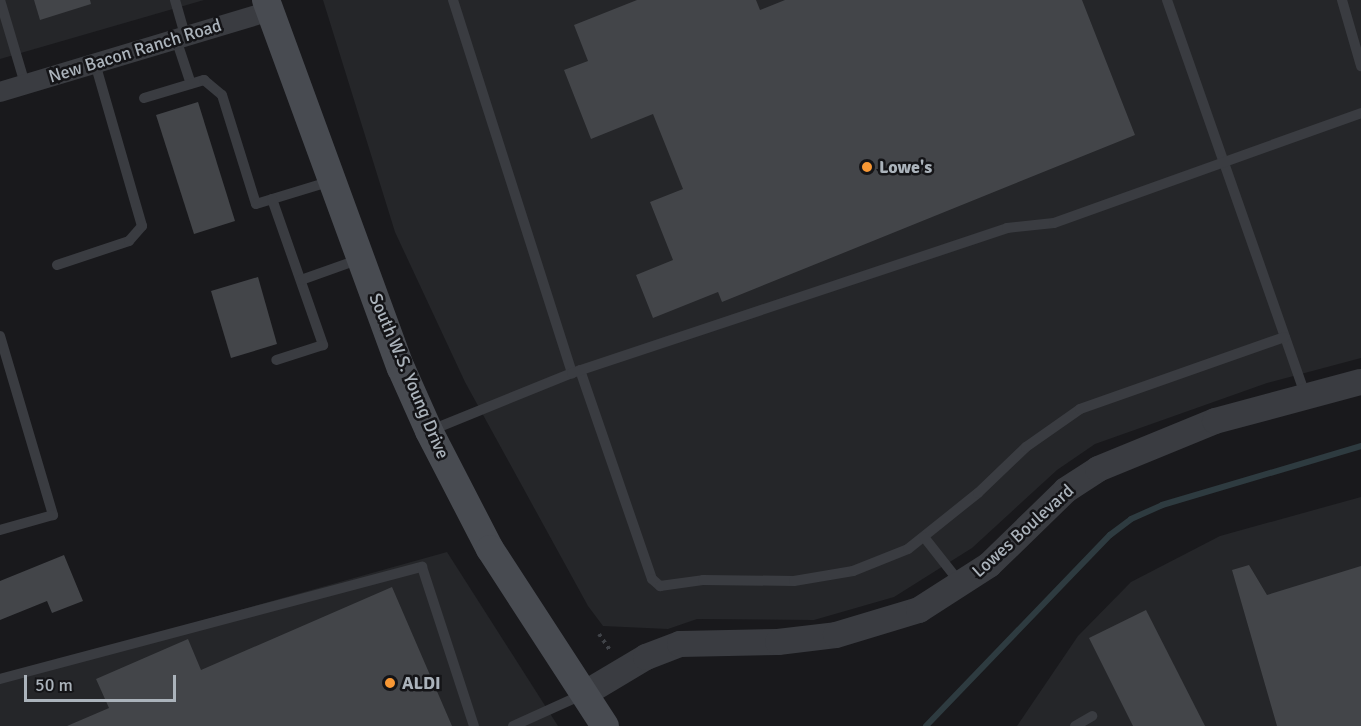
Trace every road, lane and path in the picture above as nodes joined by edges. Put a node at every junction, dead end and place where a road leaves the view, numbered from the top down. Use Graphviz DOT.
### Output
graph roads {
  1 [pos="0,0"];
  2 [pos="175,0"];
  3 [pos="453,0"];
  4 [pos="1167,0"];
  5 [pos="1342,0"];
  6 [pos="268,5"];
  7 [pos="181,37"];
  8 [pos="95,63"];
  9 [pos="1361,66"];
  10 [pos="25,84"];
  11 [pos="191,84"];
  12 [pos="0,92"];
  13 [pos="144,98"];
  14 [pos="1361,113"];
  15 [pos="1224,162"];
  16 [pos="332,181"];
  17 [pos="272,199"];
  18 [pos="361,258"];
  19 [pos="57,265"];
  20 [pos="301,280"];
  21 [pos="0,336"];
  22 [pos="1285,337"];
  23 [pos="276,360"];
  24 [pos="576,372"];
  25 [pos="1361,382"];
  26 [pos="1305,394"];
  27 [pos="429,431"];
  28 [pos="0,530"];
  29 [pos="924,537"];
  30 [pos="962,585"];
  31 [pos="599,634"];
  32 [pos="613,655"];
  33 [pos="0,679"];
  34 [pos="584,694"];
  35 [pos="1092,716"];
  36 [pos="474,726"];
  37 [pos="513,726"];
  38 [pos="605,726"];
  39 [pos="1076,726"];
  1 -- 10 [label="lane"];
  2 -- 7 [label="lane"];
  3 -- 24 [label="lane"];
  4 -- 15 [label="lane"];
  5 -- 9 [label="lane"];
  6 -- 7 [label="street, New Bacon Ranch Road"];
  6 -- 16 [label="main road, South W.S. Young Drive"];
  7 -- 8 [label="street, New Bacon Ranch Road"];
  7 -- 11 [label="lane"];
  8 -- 10 [label="street, New Bacon Ranch Road"];
  8 -- 19 [label="lane"];
  10 -- 12 [label="street, New Bacon Ranch Road"];
  11 -- 13 [label="lane"];
  11 -- 17 [label="lane"];
  14 -- 15 [label="lane"];
  15 -- 22 [label="lane"];
  15 -- 24 [label="lane"];
  16 -- 17 [label="lane"];
  16 -- 18 [label="main road, South W.S. Young Drive"];
  17 -- 20 [label="lane"];
  18 -- 20 [label="lane"];
  18 -- 27 [label="main road, South W.S. Young Drive"];
  20 -- 23 [label="lane"];
  21 -- 28 [label="lane"];
  22 -- 26 [label="lane"];
  22 -- 29 [label="lane"];
  24 -- 27 [label="lane"];
  24 -- 29 [label="lane"];
  25 -- 26 [label="street, Lowes Boulevard"];
  26 -- 30 [label="street, Lowes Boulevard"];
  27 -- 34 [label="main road, South W.S. Young Drive"];
  29 -- 30 [label="lane"];
  30 -- 34 [label="street, Lowes Boulevard"];
  31 -- 32 [label="path"];
  33 -- 36 [label="lane"];
  34 -- 37 [label="lane"];
  34 -- 38 [label="main road, South W.S. Young Drive"];
  35 -- 39 [label="lane"];
}
